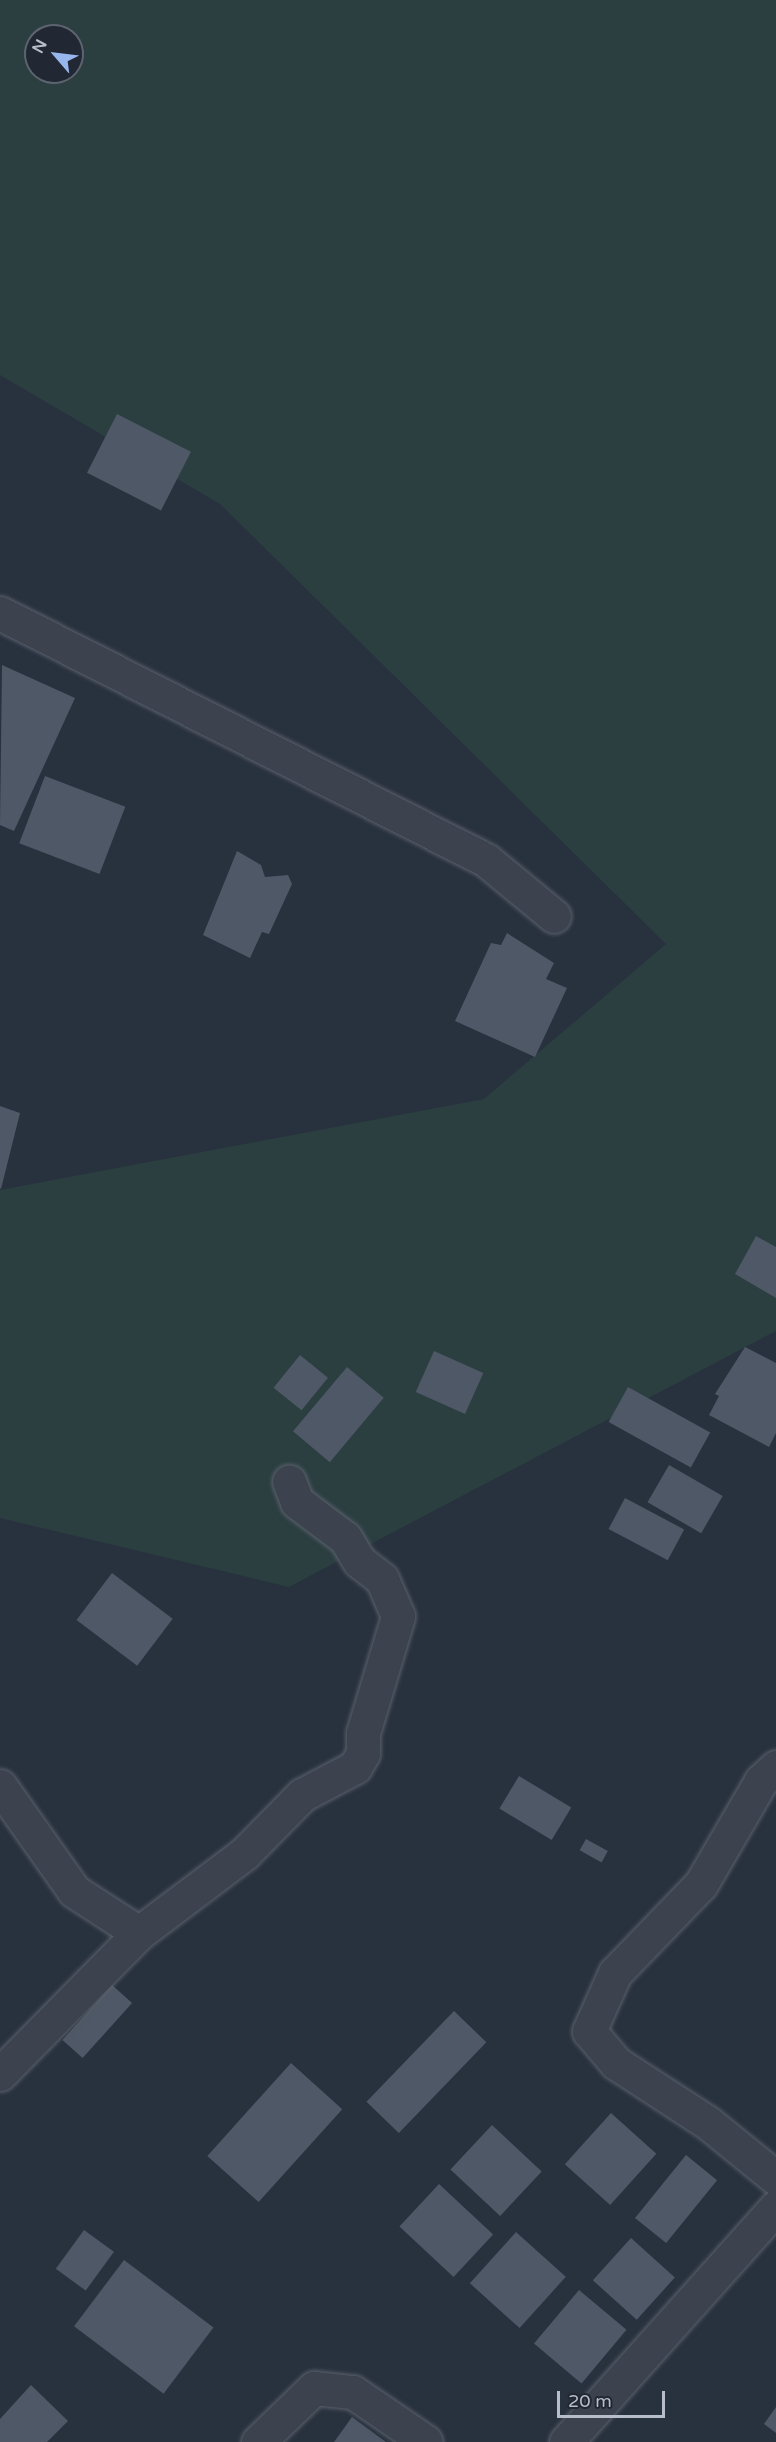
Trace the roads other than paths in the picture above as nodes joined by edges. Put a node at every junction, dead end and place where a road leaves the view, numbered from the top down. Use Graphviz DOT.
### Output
graph roads {
  1 [pos="0,613"];
  2 [pos="554,916"];
  3 [pos="289,1482"];
  4 [pos="776,1767"];
  5 [pos="0,1786"];
  6 [pos="139,1934"];
  7 [pos="0,2074"];
  8 [pos="776,2178"];
  9 [pos="776,2207"];
  10 [pos="258,2442"];
  11 [pos="426,2442"];
  12 [pos="566,2442"];
  1 -- 2 [label="street"];
  3 -- 6 [label="street"];
  4 -- 8 [label="street"];
  5 -- 6 [label="street"];
  6 -- 7 [label="street"];
  9 -- 12 [label="street"];
  10 -- 11 [label="street"];
}
